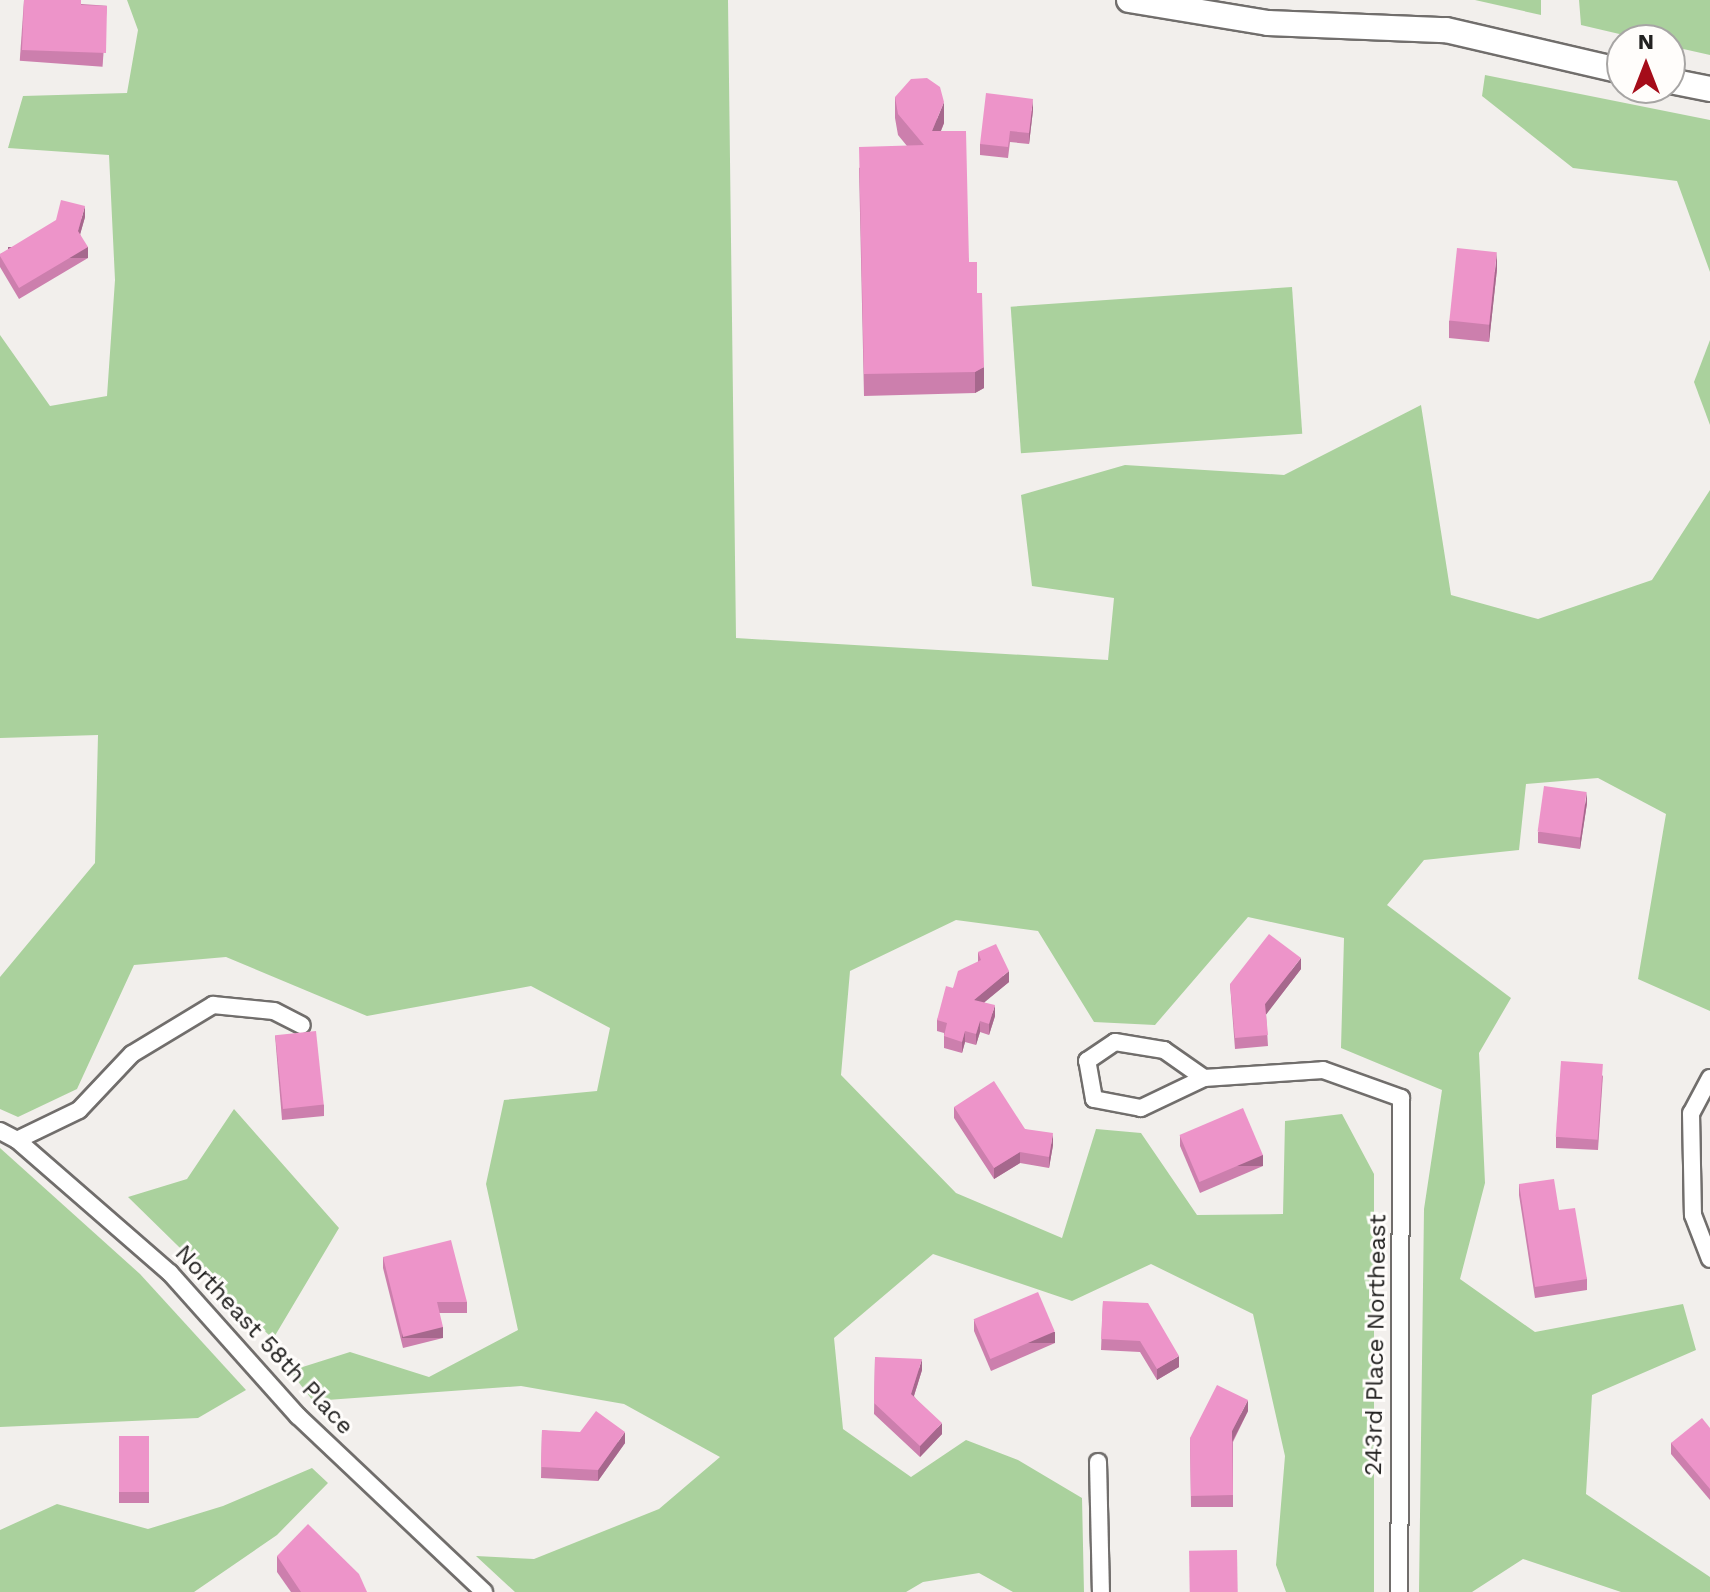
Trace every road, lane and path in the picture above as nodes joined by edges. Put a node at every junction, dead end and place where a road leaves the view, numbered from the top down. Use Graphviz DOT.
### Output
graph roads {
  1 [pos="1129,0"];
  2 [pos="1606,67"];
  3 [pos="1686,84"];
  4 [pos="1710,89"];
  5 [pos="302,1025"];
  6 [pos="1204,1078"];
  7 [pos="1710,1078"];
  8 [pos="0,1131"];
  9 [pos="17,1140"];
  10 [pos="1710,1259"];
  11 [pos="1098,1462"];
  12 [pos="484,1592"];
  13 [pos="1101,1592"];
  14 [pos="1399,1592"];
  1 -- 2 [label="street"];
  3 -- 4 [label="street"];
  5 -- 9 [label="street"];
  6 -- 6 [label="street"];
  6 -- 14 [label="street, 243rd Place Northeast"];
  7 -- 10 [label="street"];
  8 -- 9 [label="street, Northeast 58th Place"];
  9 -- 12 [label="street, Northeast 58th Place"];
  11 -- 13 [label="street"];
}
